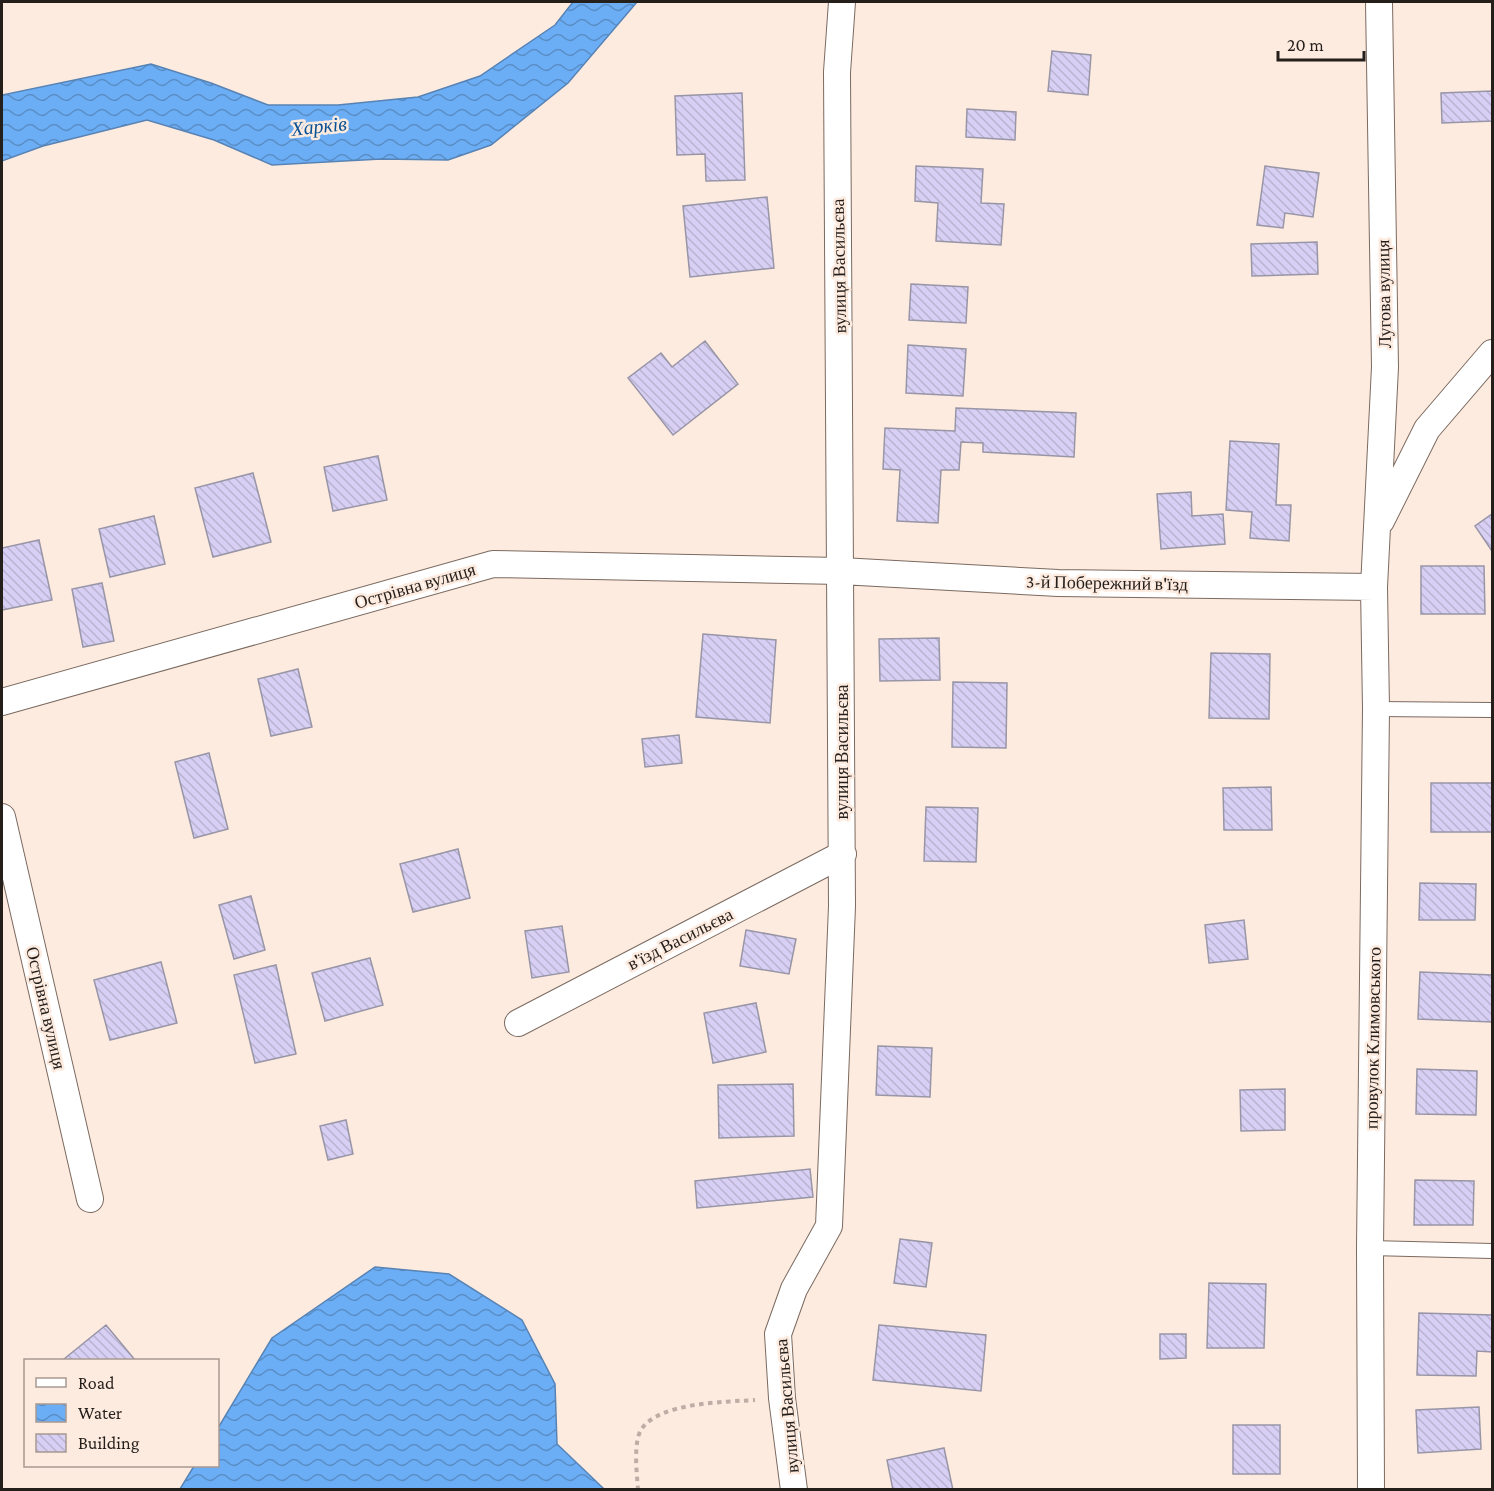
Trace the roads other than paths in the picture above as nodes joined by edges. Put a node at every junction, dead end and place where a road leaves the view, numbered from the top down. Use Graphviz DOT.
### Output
graph roads {
  1 [pos="842,2"];
  2 [pos="1379,2"];
  3 [pos="1492,353"];
  4 [pos="1377,529"];
  5 [pos="841,571"];
  6 [pos="1374,587"];
  7 [pos="2,702"];
  8 [pos="1377,709"];
  9 [pos="1492,710"];
  10 [pos="2,817"];
  11 [pos="843,854"];
  12 [pos="518,1023"];
  13 [pos="90,1199"];
  14 [pos="1370,1248"];
  15 [pos="1492,1251"];
  16 [pos="794,1490"];
  17 [pos="1371,1490"];
  1 -- 5 [label="street, вулиця Васильєва"];
  2 -- 4 [label="street, Лугова вулиця"];
  3 -- 4 [label="street"];
  4 -- 6 [label="street, Лугова вулиця"];
  5 -- 6 [label="street, 3-й Побережний в'їзд"];
  5 -- 7 [label="street, Острівна вулиця"];
  5 -- 11 [label="street, вулиця Васильєва"];
  6 -- 8 [label="street, провулок Климовського"];
  8 -- 9 [label="lane"];
  8 -- 14 [label="street, провулок Климовського"];
  10 -- 13 [label="street, Острівна вулиця"];
  11 -- 12 [label="street, в'їзд Васильєва"];
  11 -- 16 [label="street, вулиця Васильєва"];
  14 -- 15 [label="lane"];
  14 -- 17 [label="street, провулок Климовського"];
}
